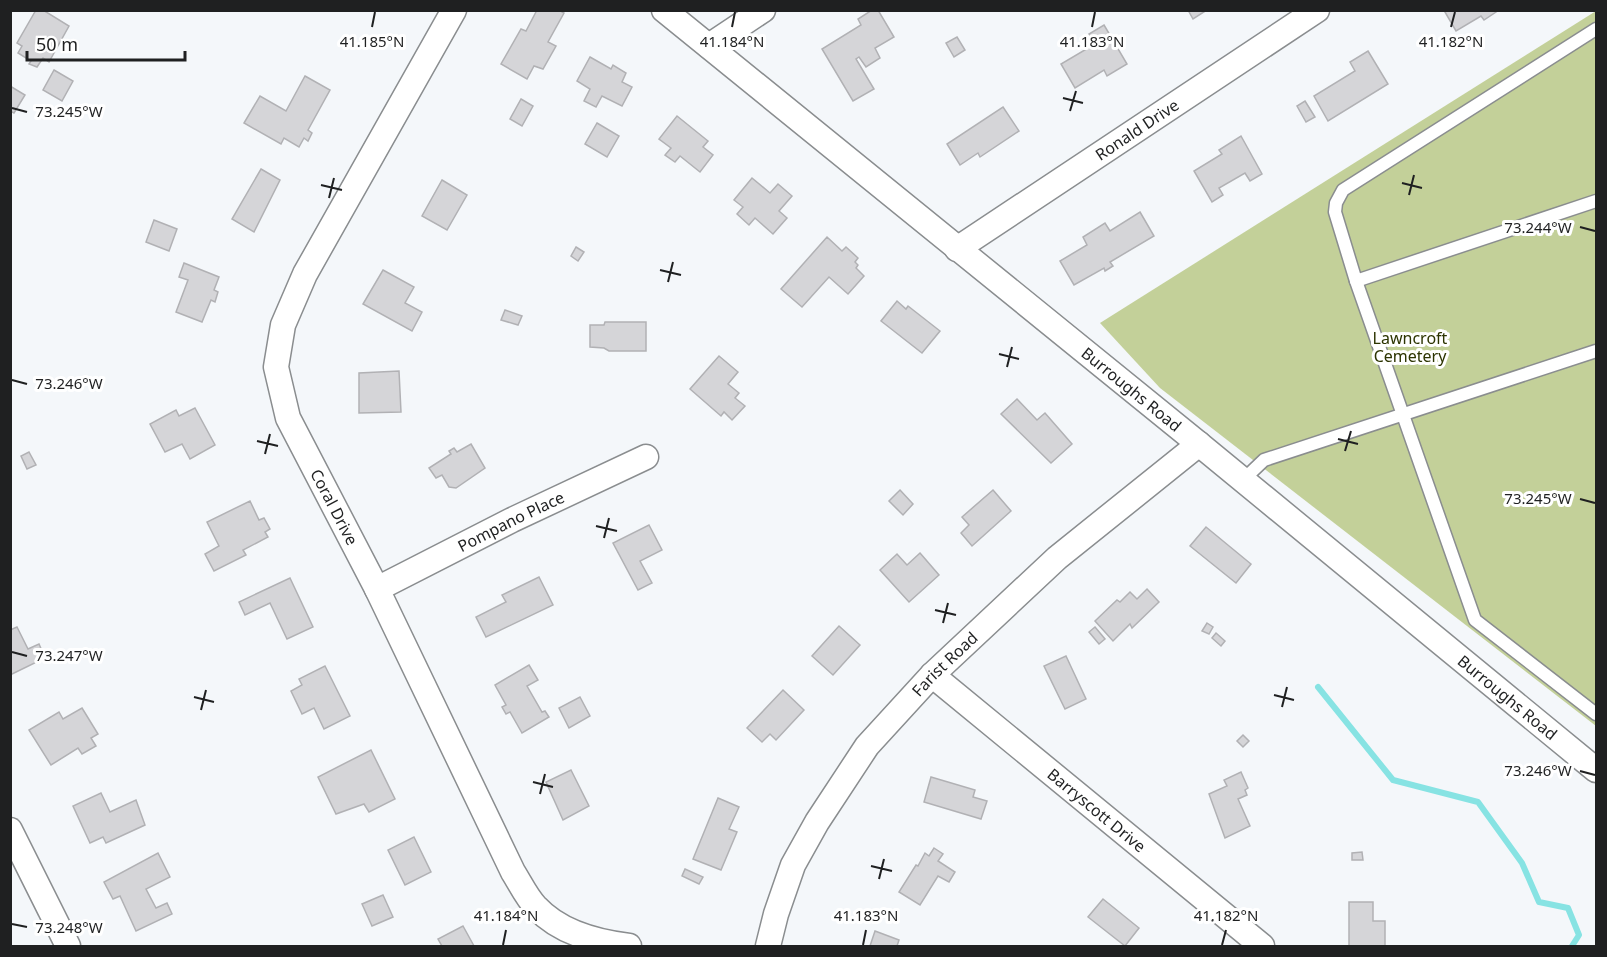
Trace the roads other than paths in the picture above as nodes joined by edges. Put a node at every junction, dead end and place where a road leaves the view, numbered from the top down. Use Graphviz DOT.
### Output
graph roads {
  1 [pos="454,10"];
  2 [pos="664,10"];
  3 [pos="763,10"];
  4 [pos="1317,10"];
  5 [pos="1596,29"];
  6 [pos="709,46"];
  7 [pos="1596,201"];
  8 [pos="957,249"];
  9 [pos="1356,281"];
  10 [pos="1596,351"];
  11 [pos="1402,415"];
  12 [pos="1199,444"];
  13 [pos="646,457"];
  14 [pos="1242,481"];
  15 [pos="377,589"];
  16 [pos="932,675"];
  17 [pos="1594,708"];
  18 [pos="1596,770"];
  19 [pos="10,830"];
  20 [pos="68,946"];
  21 [pos="629,946"];
  22 [pos="768,946"];
  23 [pos="1262,946"];
  1 -- 15 [label="street, Coral Drive"];
  2 -- 6 [label="street, Burroughs Road"];
  3 -- 6 [label="street"];
  4 -- 8 [label="street, Ronald Drive"];
  5 -- 9 [label="lane"];
  6 -- 8 [label="street, Burroughs Road"];
  7 -- 9 [label="lane"];
  8 -- 12 [label="street, Burroughs Road"];
  9 -- 11 [label="lane"];
  10 -- 11 [label="lane"];
  11 -- 14 [label="lane"];
  11 -- 17 [label="lane"];
  12 -- 14 [label="street, Burroughs Road"];
  12 -- 16 [label="street, Farist Road"];
  13 -- 15 [label="street, Pompano Place"];
  14 -- 18 [label="street, Burroughs Road"];
  15 -- 21 [label="street, Coral Drive"];
  16 -- 22 [label="street, Farist Road"];
  16 -- 23 [label="street, Barryscott Drive"];
  19 -- 20 [label="street"];
}
